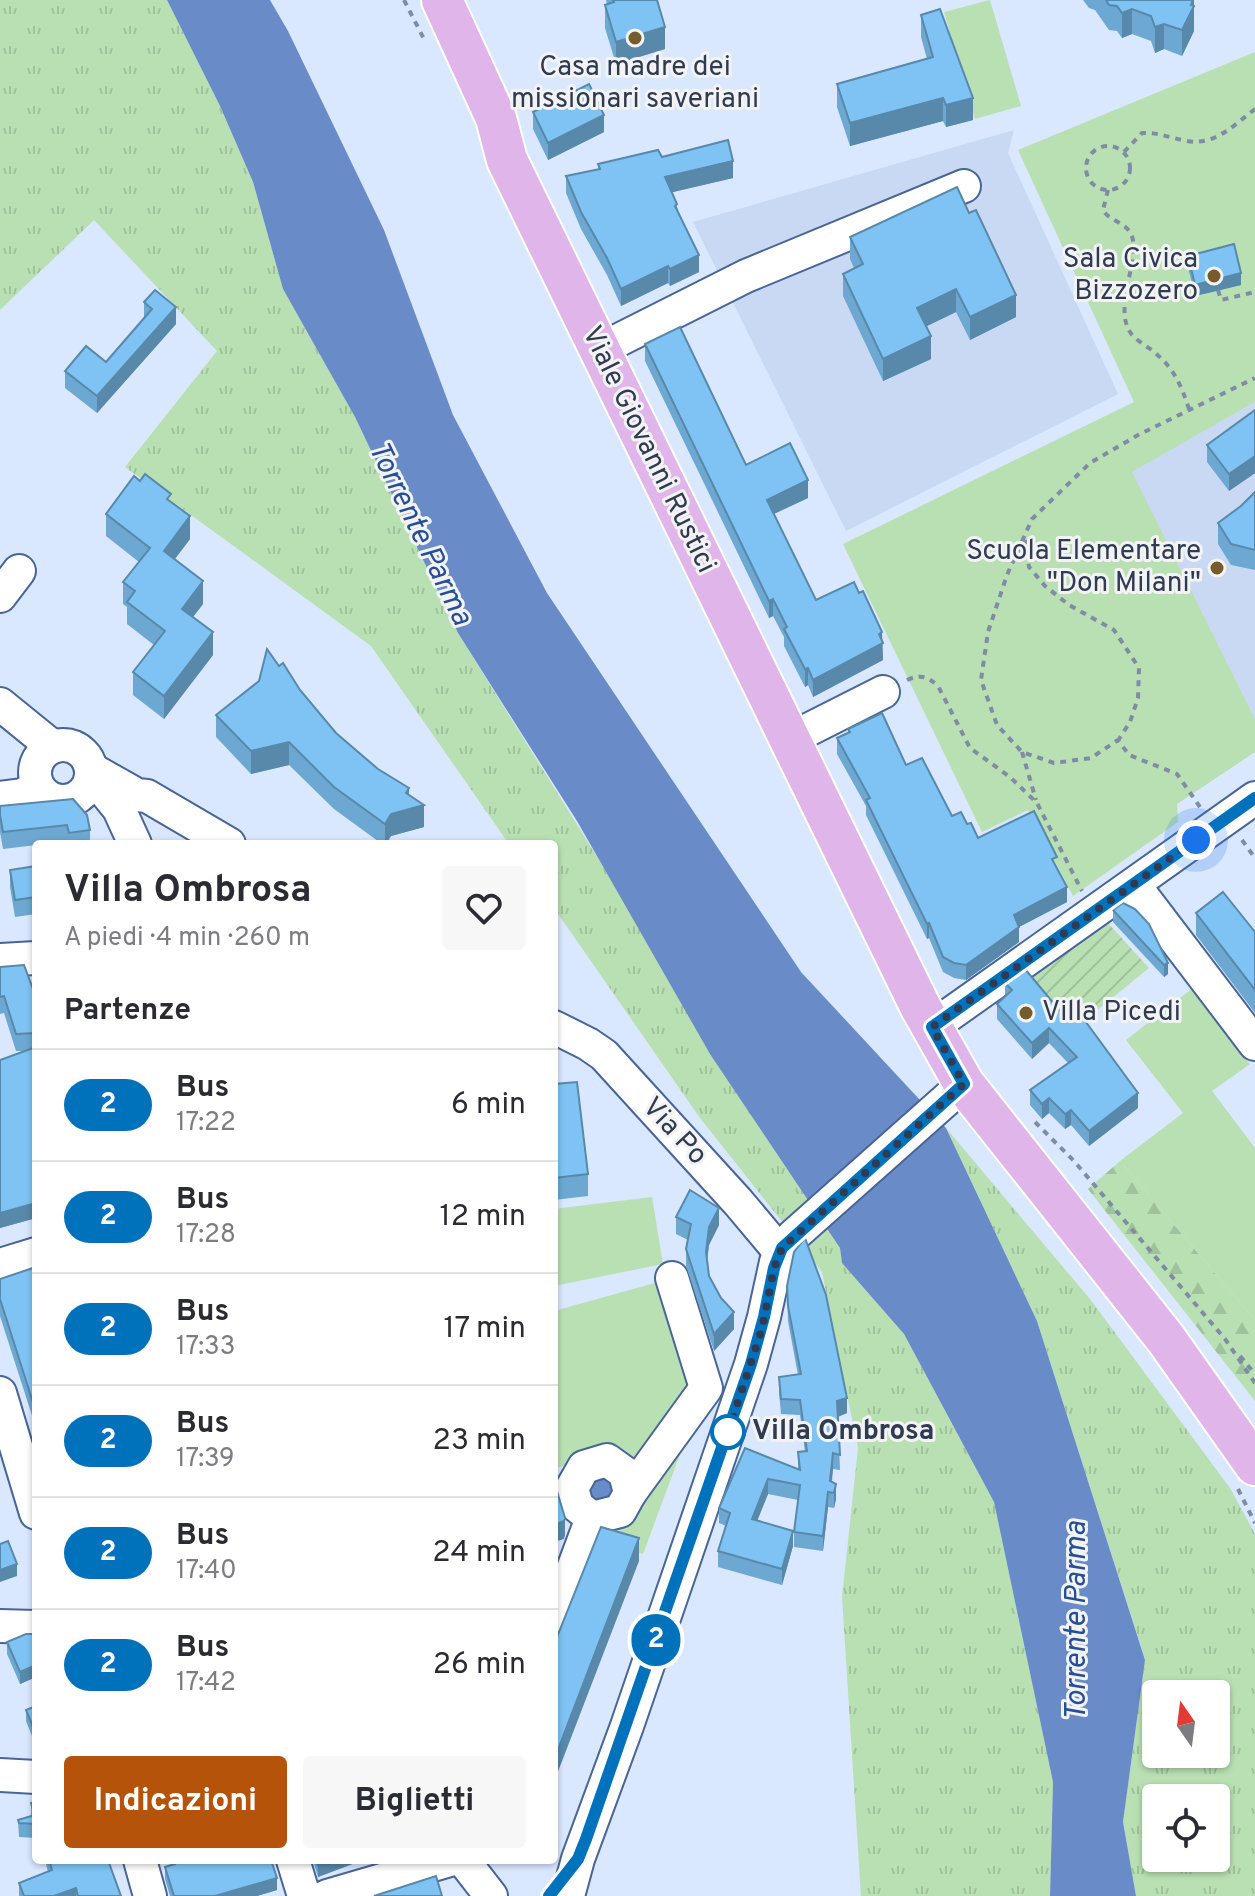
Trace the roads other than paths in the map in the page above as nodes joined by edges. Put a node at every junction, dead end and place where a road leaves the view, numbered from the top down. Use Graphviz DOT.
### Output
graph roads {
  1 [pos="418,0"];
  2 [pos="442,0"];
  3 [pos="507,160"];
  4 [pos="964,186"];
  5 [pos="599,350"];
  6 [pos="883,692"];
  7 [pos="1,704"];
  8 [pos="790,739"];
  9 [pos="43,764"];
  10 [pos="87,780"];
  11 [pos="0,798"];
  12 [pos="1255,798"];
  13 [pos="132,819"];
  14 [pos="213,840"];
  15 [pos="1134,885"];
  16 [pos="32,958"];
  17 [pos="0,960"];
  18 [pos="932,1027"];
  19 [pos="558,1029"];
  20 [pos="1255,1044"];
  21 [pos="951,1095"];
  22 [pos="787,1244"];
  23 [pos="32,1255"];
  24 [pos="0,1265"];
  25 [pos="672,1278"];
  26 [pos="0,1393"];
  27 [pos="11,1465"];
  28 [pos="1255,1465"];
  29 [pos="630,1493"];
  30 [pos="32,1505"];
  31 [pos="592,1518"];
  32 [pos="558,1609"];
  33 [pos="0,1626"];
  34 [pos="32,1627"];
  35 [pos="0,1775"];
  36 [pos="32,1777"];
  37 [pos="578,1859"];
  38 [pos="141,1864"];
  39 [pos="294,1864"];
  40 [pos="436,1864"];
  41 [pos="464,1864"];
  42 [pos="466,1864"];
  43 [pos="150,1896"];
  44 [pos="304,1896"];
  45 [pos="327,1896"];
  46 [pos="471,1896"];
  47 [pos="491,1896"];
  48 [pos="549,1896"];
  49 [pos="568,1896"];
  1 -- 3 [label="main road, Viale Giovanni Rustici"];
  2 -- 3 [label="main road, Viale Giovanni Rustici"];
  3 -- 5 [label="main road, Viale Giovanni Rustici"];
  4 -- 5 [label="street"];
  5 -- 8 [label="main road, Viale Giovanni Rustici"];
  6 -- 8 [label="street"];
  7 -- 9 [label="street"];
  8 -- 18 [label="main road, Viale Giovanni Rustici"];
  9 -- 10 [label="street"];
  9 -- 10 [label="street"];
  9 -- 11 [label="street"];
  10 -- 13 [label="street"];
  12 -- 15 [label="street"];
  13 -- 14 [label="street"];
  15 -- 18 [label="street"];
  15 -- 20 [label="street"];
  16 -- 17 [label="street"];
  18 -- 21 [label="main road, Viale Giovanni Rustici"];
  19 -- 22 [label="street, Via Po"];
  21 -- 22 [label="street"];
  21 -- 28 [label="main road, Viale Giovanni Rustici"];
  22 -- 37 [label="street"];
  23 -- 24 [label="street"];
  25 -- 29 [label="street"];
  26 -- 27 [label="street"];
  27 -- 30 [label="street"];
  29 -- 31 [label="street"];
  29 -- 31 [label="street"];
  31 -- 32 [label="street"];
  33 -- 34 [label="street"];
  35 -- 36 [label="street"];
  37 -- 48 [label="street"];
  37 -- 49 [label="street"];
  38 -- 43 [label="street"];
  39 -- 44 [label="street"];
  40 -- 45 [label="street"];
  41 -- 46 [label="street"];
  42 -- 47 [label="street"];
}
